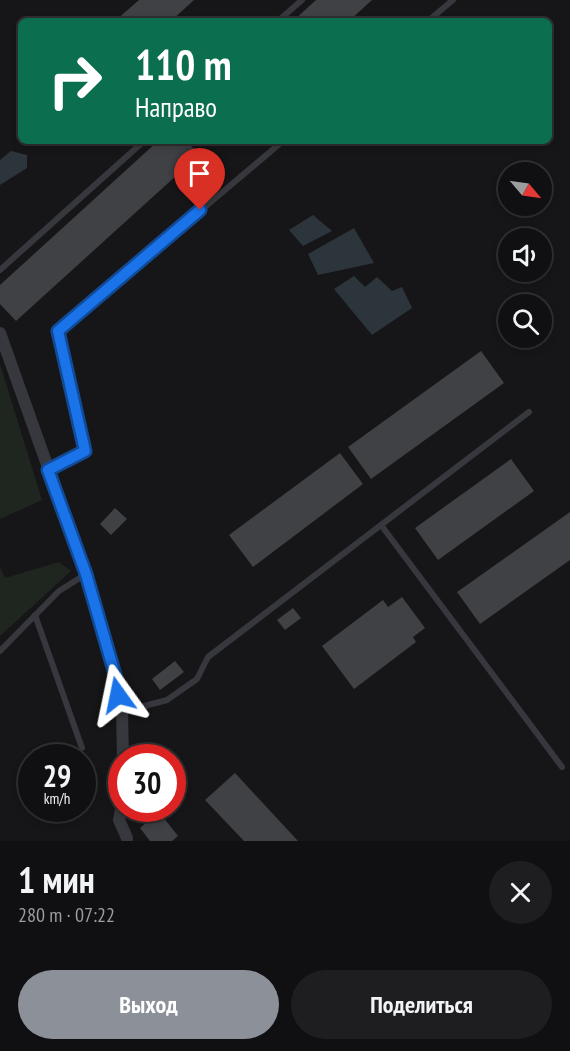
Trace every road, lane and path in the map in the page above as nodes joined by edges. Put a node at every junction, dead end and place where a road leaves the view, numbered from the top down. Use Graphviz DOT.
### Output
graph roads {
  1 [pos="302,0"];
  2 [pos="453,0"];
  3 [pos="281,18"];
  4 [pos="432,18"];
  5 [pos="141,144"];
  6 [pos="279,144"];
  7 [pos="0,270"];
  8 [pos="0,333"];
  9 [pos="529,412"];
  10 [pos="48,470"];
  11 [pos="381,525"];
  12 [pos="86,574"];
  13 [pos="35,615"];
  14 [pos="0,651"];
  15 [pos="122,712"];
  16 [pos="81,744"];
  17 [pos="123,744"];
  18 [pos="562,767"];
  19 [pos="120,822"];
  20 [pos="129,840"];
  1 -- 3 [label="lane"];
  2 -- 4 [label="lane"];
  5 -- 7 [label="lane"];
  6 -- 10 [label="lane"];
  8 -- 10 [label="street"];
  9 -- 11 [label="lane"];
  10 -- 12 [label="street"];
  11 -- 15 [label="lane"];
  11 -- 18 [label="lane"];
  12 -- 13 [label="lane"];
  12 -- 15 [label="street"];
  13 -- 14 [label="lane"];
  13 -- 16 [label="lane"];
  15 -- 17 [label="street"];
  19 -- 20 [label="street"];
}
